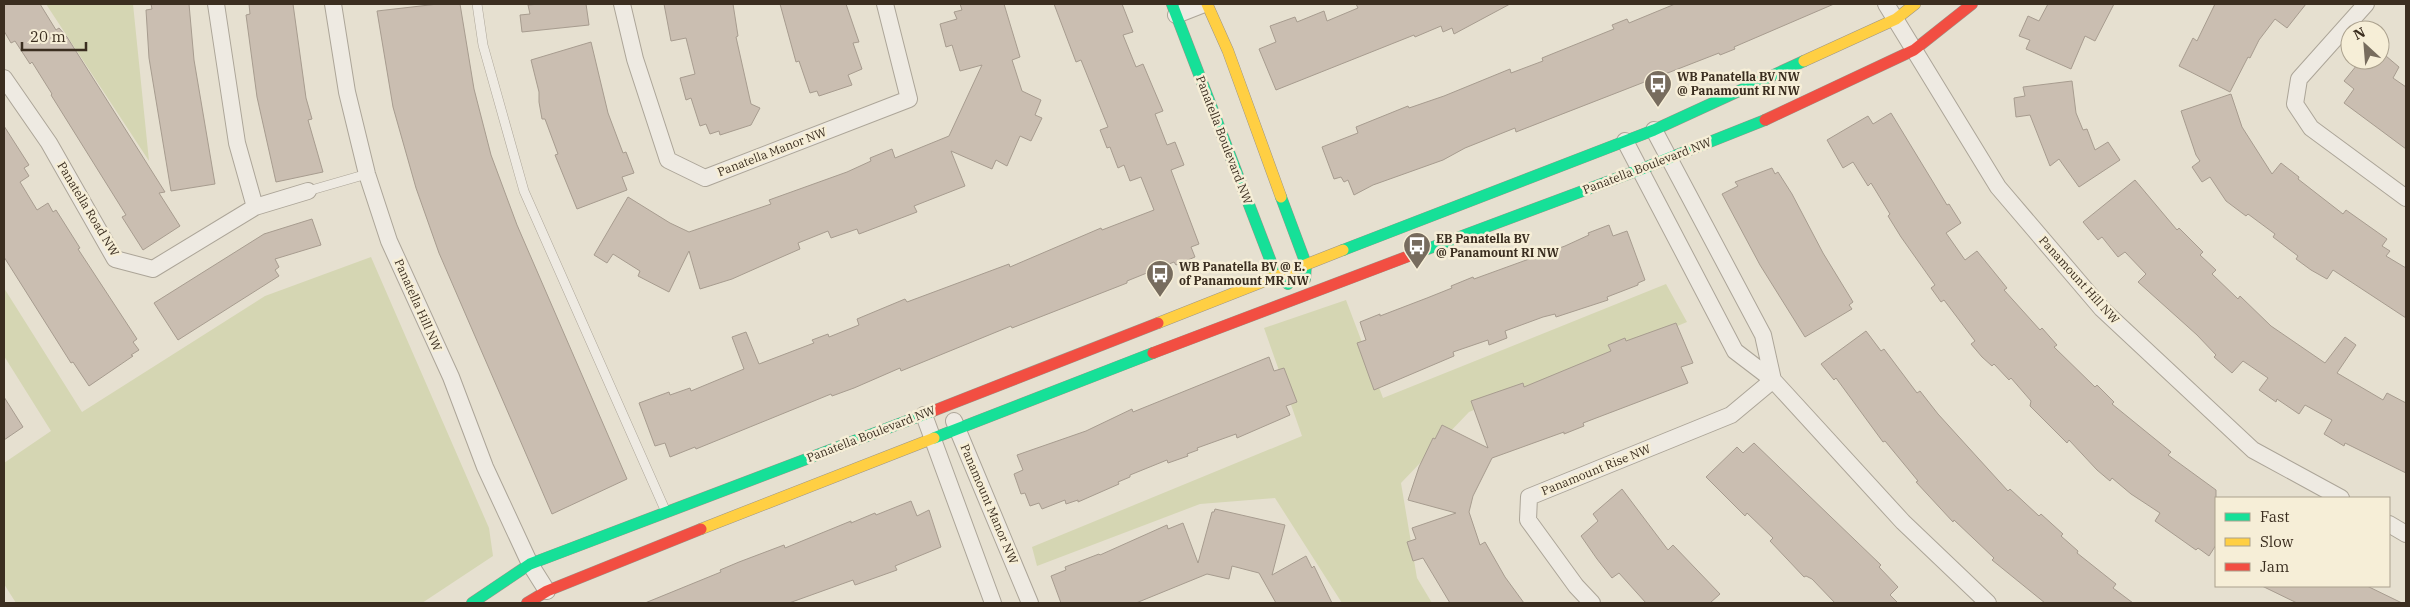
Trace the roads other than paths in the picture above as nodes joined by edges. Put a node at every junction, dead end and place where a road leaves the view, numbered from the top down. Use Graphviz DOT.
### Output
graph roads {
  1 [pos="216,4"];
  2 [pos="333,4"];
  3 [pos="477,4"];
  4 [pos="622,4"];
  5 [pos="885,4"];
  6 [pos="1206,4"];
  7 [pos="1886,4"];
  8 [pos="1916,4"];
  9 [pos="1972,4"];
  10 [pos="2366,4"];
  11 [pos="1174,9"];
  12 [pos="1896,19"];
  13 [pos="1914,50"];
  14 [pos="4,78"];
  15 [pos="1654,130"];
  16 [pos="1625,141"];
  17 [pos="1670,158"];
  18 [pos="1639,170"];
  19 [pos="367,174"];
  20 [pos="308,191"];
  21 [pos="2406,198"];
  22 [pos="255,207"];
  23 [pos="1306,264"];
  24 [pos="1276,276"];
  25 [pos="1304,295"];
  26 [pos="1773,380"];
  27 [pos="948,405"];
  28 [pos="924,415"];
  29 [pos="958,430"];
  30 [pos="934,440"];
  31 [pos="2339,497"];
  32 [pos="666,512"];
  33 [pos="2390,525"];
  34 [pos="2406,534"];
  35 [pos="530,564"];
  36 [pos="547,591"];
  37 [pos="472,603"];
  38 [pos="527,603"];
  39 [pos="993,603"];
  40 [pos="1030,603"];
  41 [pos="1592,603"];
  42 [pos="1988,603"];
  1 -- 22 [label="street"];
  2 -- 19 [label="street, Panatella Hill NW"];
  3 -- 32 [label="lane"];
  4 -- 5 [label="street, Panatella Manor NW"];
  6 -- 11 [label="street"];
  6 -- 23 [label="street"];
  7 -- 12 [label="street, Panamount Hill NW"];
  8 -- 12 [label="street, Panatella Boulevard NW"];
  9 -- 13 [label="street, Panatella Boulevard NW"];
  10 -- 21 [label="street"];
  11 -- 24 [label="street, Panatella Boulevard NW"];
  12 -- 13 [label="street, Panamount Hill NW"];
  12 -- 15 [label="street, Panatella Boulevard NW"];
  13 -- 17 [label="street, Panatella Boulevard NW"];
  13 -- 31 [label="street, Panamount Hill NW"];
  14 -- 22 [label="street, Panatella Road NW"];
  15 -- 16 [label="street, Panatella Boulevard NW"];
  15 -- 17 [label="street"];
  16 -- 18 [label="street"];
  16 -- 23 [label="street, Panatella Boulevard NW"];
  17 -- 18 [label="street, Panatella Boulevard NW"];
  17 -- 26 [label="street"];
  18 -- 25 [label="street, Panatella Boulevard NW"];
  18 -- 26 [label="street"];
  19 -- 20 [label="lane, Panatella Road NW"];
  19 -- 35 [label="street, Panatella Hill NW"];
  20 -- 22 [label="street, Panatella Road NW"];
  23 -- 24 [label="street, Panatella Boulevard NW"];
  23 -- 25 [label="street"];
  24 -- 25 [label="street"];
  24 -- 27 [label="street, Panatella Boulevard NW"];
  25 -- 29 [label="street, Panatella Boulevard NW"];
  26 -- 41 [label="street, Panamount Rise NW"];
  26 -- 42 [label="street"];
  27 -- 28 [label="street, Panatella Boulevard NW"];
  27 -- 29 [label="street, Panamount Manor NW"];
  28 -- 30 [label="street"];
  28 -- 32 [label="street, Panatella Boulevard NW"];
  29 -- 30 [label="street, Panatella Boulevard NW"];
  29 -- 40 [label="street, Panamount Manor NW"];
  30 -- 36 [label="street, Panatella Boulevard NW"];
  30 -- 39 [label="street"];
  32 -- 35 [label="street, Panatella Boulevard NW"];
  33 -- 34 [label="street"];
  35 -- 36 [label="street, Panatella Hill NW"];
  35 -- 37 [label="street, Panatella Boulevard NW"];
  36 -- 38 [label="street, Panatella Boulevard NW"];
}
